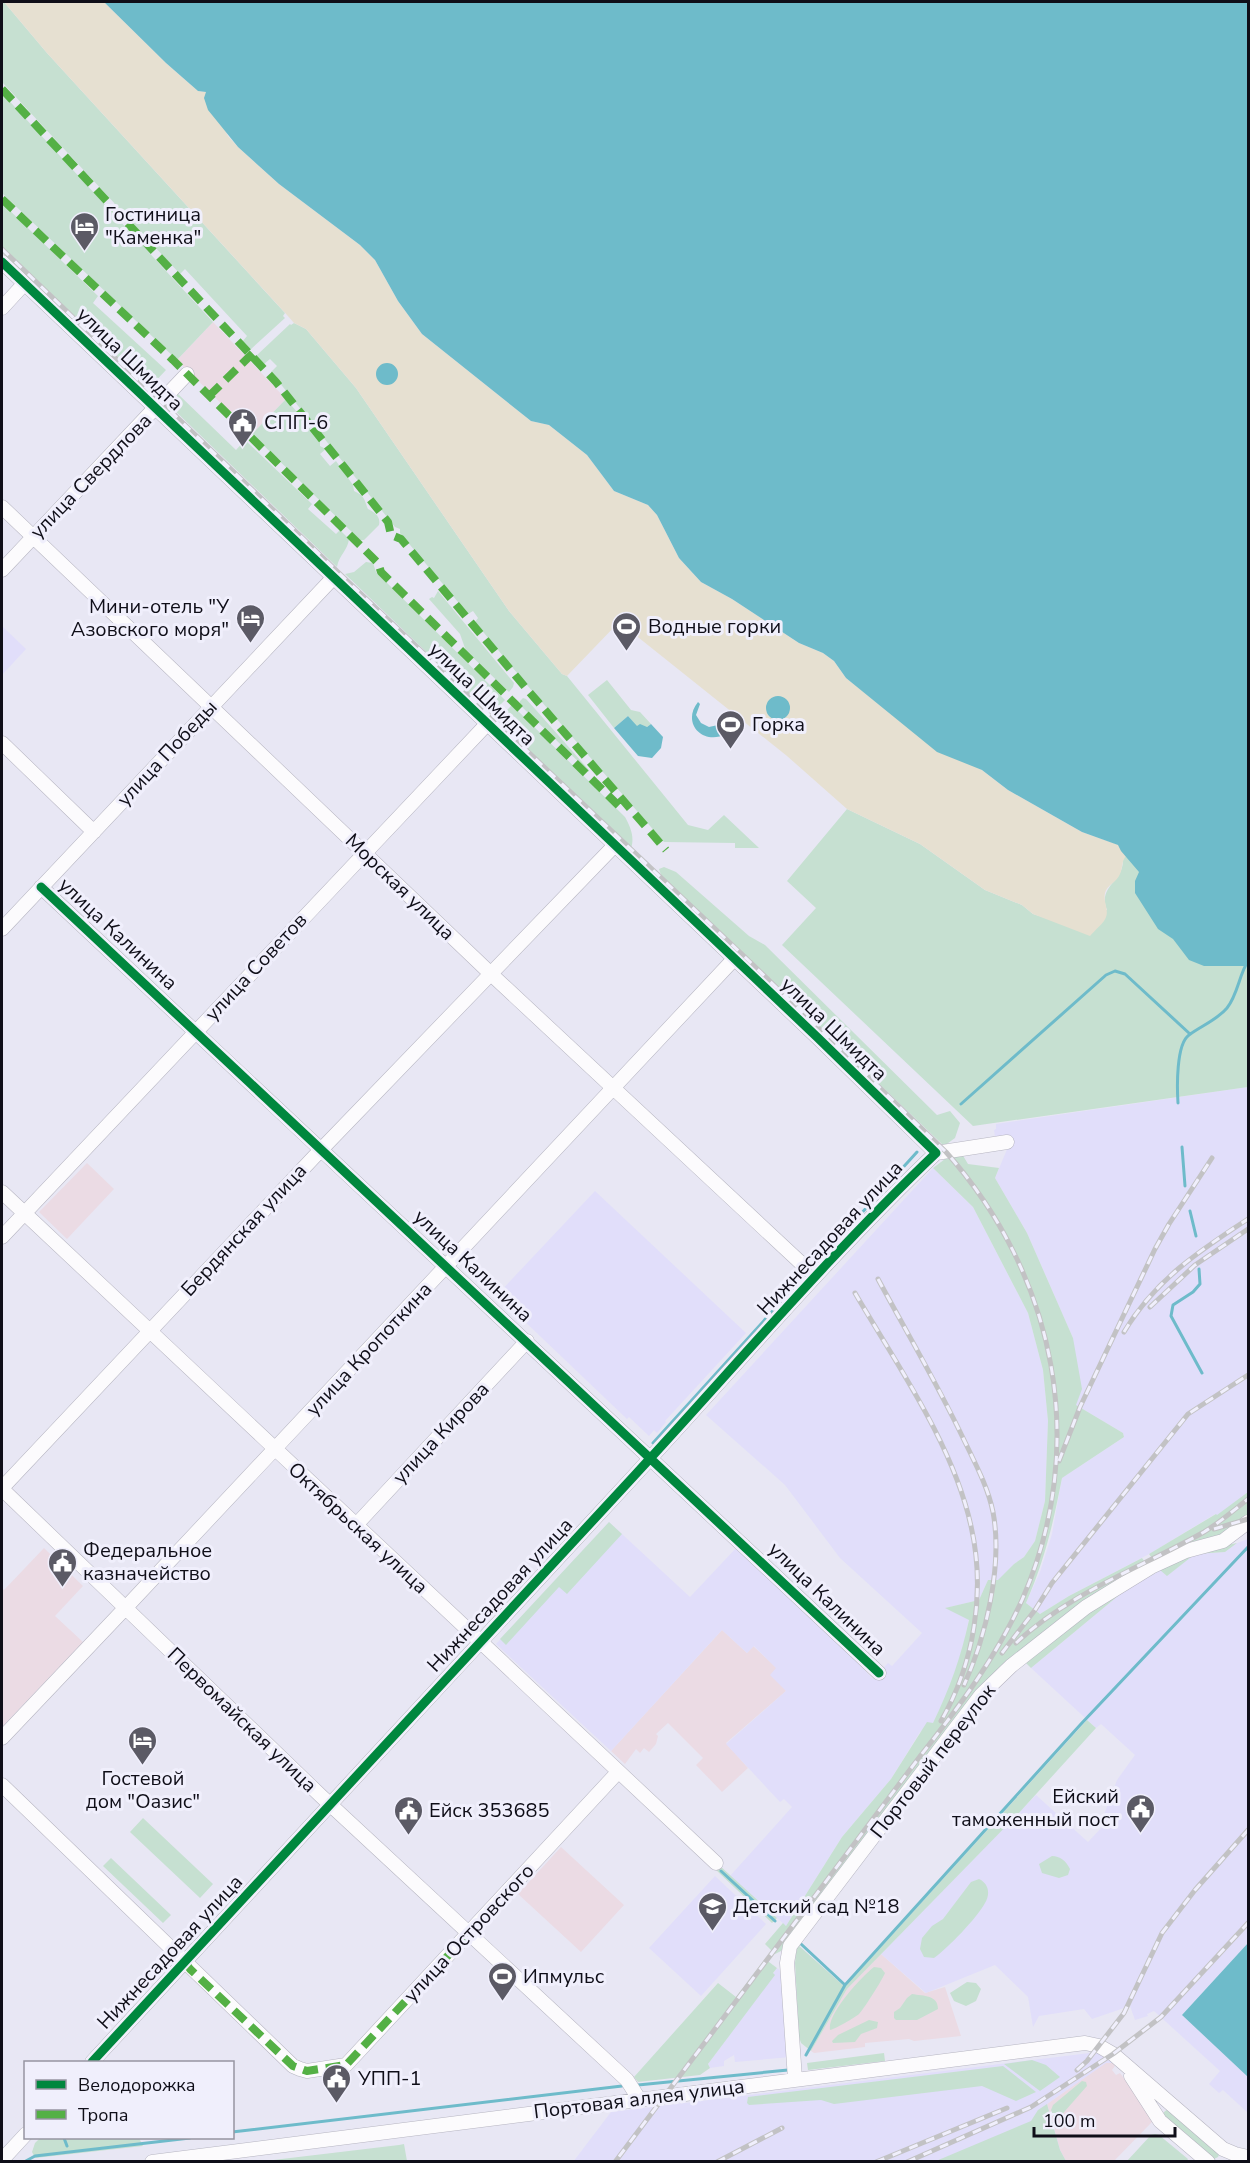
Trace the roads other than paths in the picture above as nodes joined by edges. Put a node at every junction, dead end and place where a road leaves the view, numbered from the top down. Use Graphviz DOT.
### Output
graph roads {
  1 [pos="2,262"];
  2 [pos="24,284"];
  3 [pos="2,308"];
  4 [pos="187,374"];
  5 [pos="155,408"];
  6 [pos="2,507"];
  7 [pos="33,536"];
  8 [pos="2,570"];
  9 [pos="333,578"];
  10 [pos="211,707"];
  11 [pos="487,724"];
  12 [pos="2,744"];
  13 [pos="94,832"];
  14 [pos="615,845"];
  15 [pos="364,853"];
  16 [pos="41,887"];
  17 [pos="2,929"];
  18 [pos="734,959"];
  19 [pos="491,974"];
  20 [pos="195,1031"];
  21 [pos="613,1088"];
  22 [pos="1007,1142"];
  23 [pos="321,1149"];
  24 [pos="936,1153"];
  25 [pos="2,1192"];
  26 [pos="24,1213"];
  27 [pos="2,1237"];
  28 [pos="802,1264"];
  29 [pos="446,1266"];
  30 [pos="149,1331"];
  31 [pos="526,1341"];
  32 [pos="275,1449"];
  33 [pos="651,1458"];
  34 [pos="2,1489"];
  35 [pos="1248,1522"];
  36 [pos="356,1525"];
  37 [pos="126,1608"];
  38 [pos="480,1642"];
  39 [pos="879,1673"];
  40 [pos="2,1738"];
  41 [pos="618,1772"];
  42 [pos="2,1785"];
  43 [pos="330,1805"];
  44 [pos="716,1863"];
  45 [pos="469,1933"];
  46 [pos="185,1962"];
  47 [pos="93,2061"];
  48 [pos="1122,2062"];
  49 [pos="795,2079"];
  50 [pos="639,2099"];
  51 [pos="24,2136"];
  52 [pos="1248,2157"];
  53 [pos="2,2160"];
  54 [pos="152,2162"];
  55 [pos="1208,2162"];
  1 -- 2 [label="street, улица Шмидта"];
  2 -- 3 [label="street"];
  2 -- 5 [label="street, улица Шмидта"];
  4 -- 5 [label="street, улица Свердлова"];
  5 -- 7 [label="street, улица Свердлова"];
  5 -- 9 [label="street, улица Шмидта"];
  6 -- 7 [label="street, Морская улица"];
  7 -- 8 [label="street, улица Свердлова"];
  7 -- 10 [label="street, Морская улица"];
  9 -- 10 [label="street, улица Победы"];
  9 -- 11 [label="street, улица Шмидта"];
  10 -- 13 [label="street, улица Победы"];
  10 -- 15 [label="street, Морская улица"];
  11 -- 14 [label="street, улица Шмидта"];
  11 -- 15 [label="street, улица Советов"];
  12 -- 13 [label="street"];
  13 -- 16 [label="street, улица Победы"];
  14 -- 18 [label="street, улица Шмидта"];
  14 -- 19 [label="street, Бердянская улица"];
  15 -- 19 [label="street, Морская улица"];
  15 -- 20 [label="street, улица Советов"];
  16 -- 17 [label="street, улица Победы"];
  16 -- 20 [label="street, улица Калинина"];
  18 -- 21 [label="street, улица Кропоткина"];
  18 -- 24 [label="street, улица Шмидта"];
  19 -- 21 [label="street, Морская улица"];
  19 -- 23 [label="street, Бердянская улица"];
  20 -- 23 [label="street, улица Калинина"];
  20 -- 26 [label="street, улица Советов"];
  21 -- 28 [label="street, Морская улица"];
  21 -- 29 [label="street, улица Кропоткина"];
  22 -- 24 [label="street"];
  23 -- 29 [label="street, улица Калинина"];
  23 -- 30 [label="street, Бердянская улица"];
  24 -- 33 [label="street, Нижнесадовая улица"];
  25 -- 26 [label="street, Октябрьская улица"];
  26 -- 27 [label="street, улица Советов"];
  26 -- 30 [label="street, Октябрьская улица"];
  29 -- 31 [label="street, улица Калинина"];
  29 -- 32 [label="street, улица Кропоткина"];
  30 -- 32 [label="street, Октябрьская улица"];
  30 -- 34 [label="street, Бердянская улица"];
  31 -- 33 [label="street, улица Калинина"];
  31 -- 36 [label="street, улица Кирова"];
  32 -- 36 [label="street, Октябрьская улица"];
  32 -- 37 [label="street, улица Кропоткина"];
  33 -- 38 [label="street, Нижнесадовая улица"];
  33 -- 39 [label="street, улица Калинина"];
  34 -- 37 [label="street, Первомайская улица"];
  35 -- 49 [label="street, Портовый переулок"];
  36 -- 38 [label="street, Октябрьская улица"];
  37 -- 40 [label="street, улица Кропоткина"];
  37 -- 43 [label="street, Первомайская улица"];
  38 -- 41 [label="street, Октябрьская улица"];
  38 -- 43 [label="street, Нижнесадовая улица"];
  41 -- 44 [label="street, Октябрьская улица"];
  41 -- 45 [label="street, улица Островского"];
  42 -- 46 [label="street"];
  43 -- 45 [label="street, Первомайская улица"];
  43 -- 46 [label="street, Нижнесадовая улица"];
  45 -- 46 [label="street, улица Островского"];
  45 -- 50 [label="street, Первомайская улица"];
  46 -- 47 [label="street, Нижнесадовая улица"];
  48 -- 49 [label="street, Портовая аллея улица"];
  48 -- 52 [label="street, Портовая аллея улица"];
  48 -- 55 [label="street"];
  49 -- 50 [label="street, Портовая аллея улица"];
  50 -- 54 [label="street, Портовая аллея улица"];
  51 -- 53 [label="street"];
}
